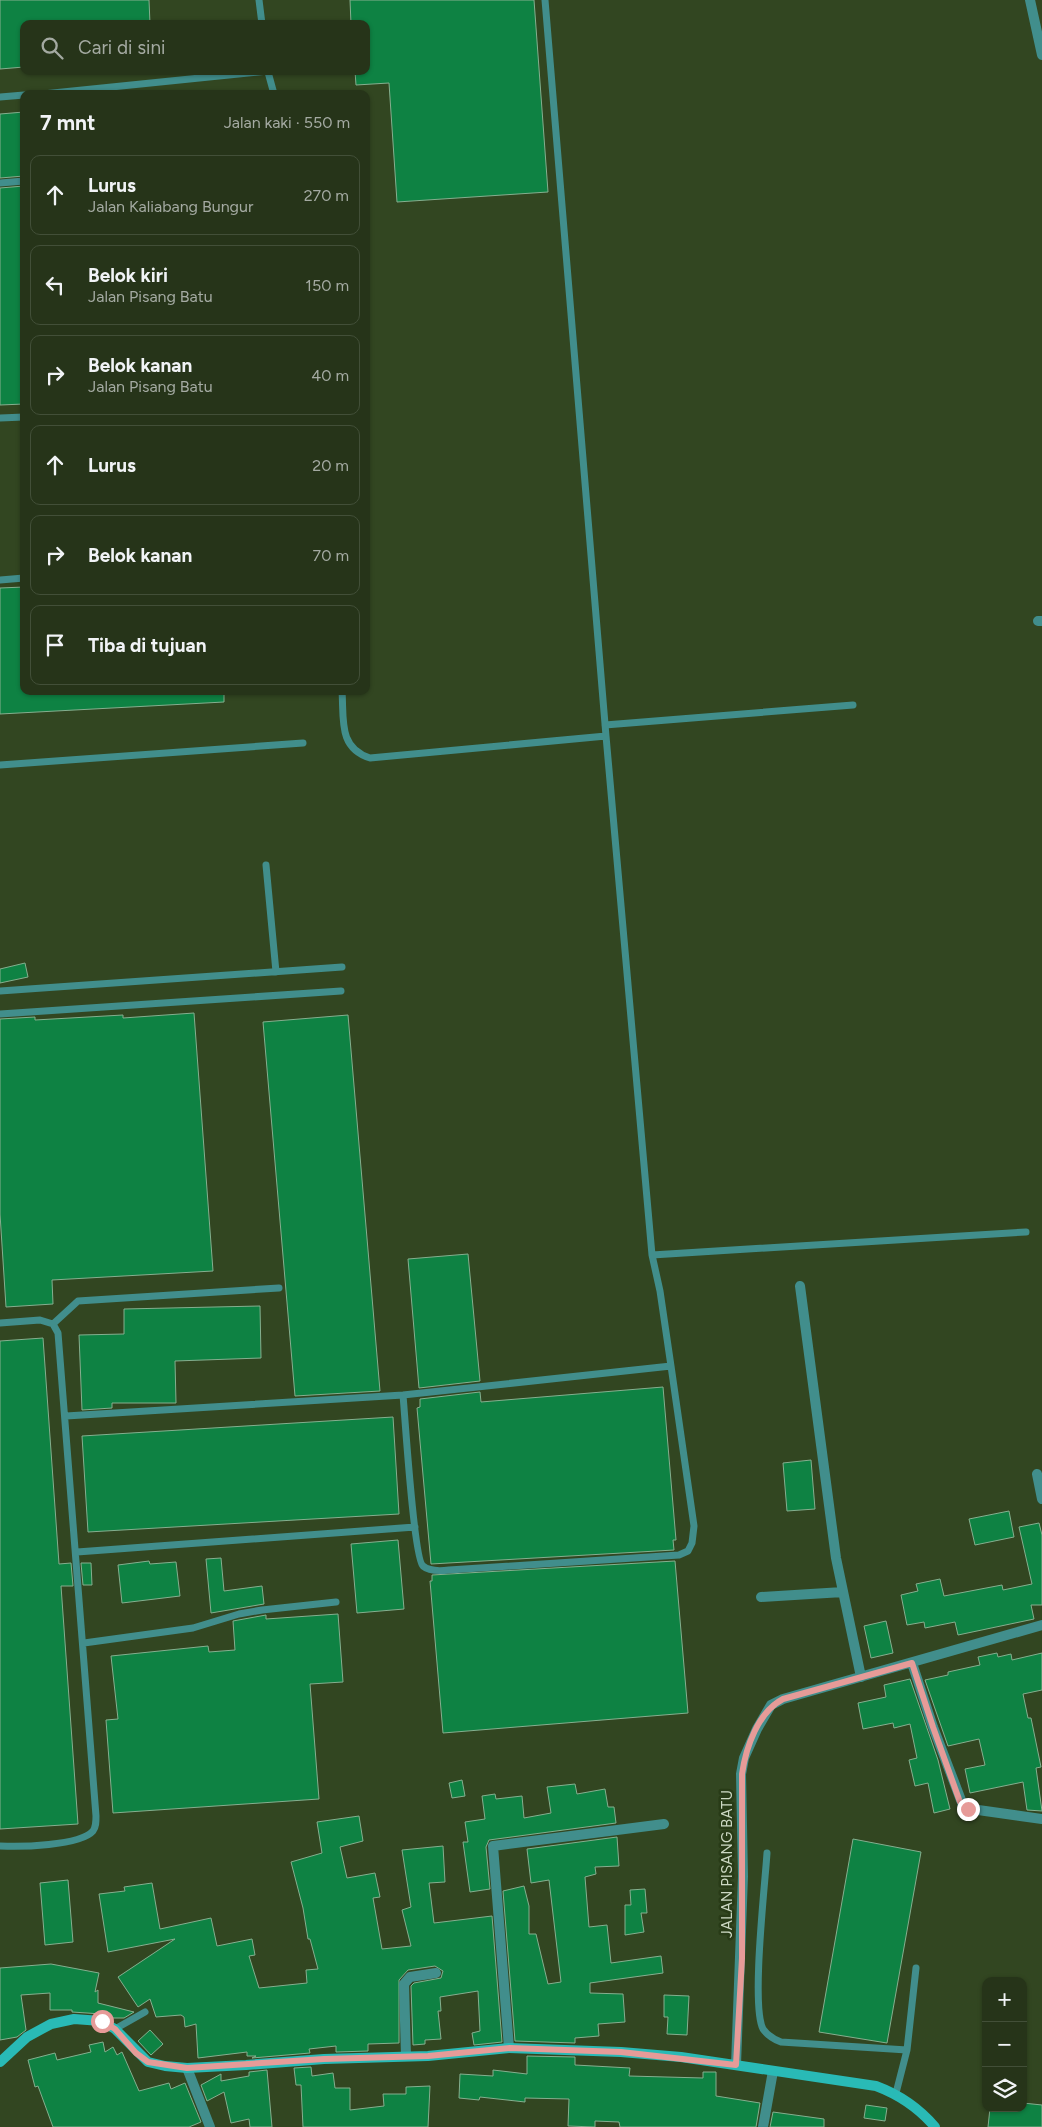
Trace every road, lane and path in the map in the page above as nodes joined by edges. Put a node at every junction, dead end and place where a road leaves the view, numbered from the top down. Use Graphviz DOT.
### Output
graph roads {
  1 [pos="259,0"];
  2 [pos="546,0"];
  3 [pos="1030,0"];
  4 [pos="262,20"];
  5 [pos="1042,55"];
  6 [pos="237,75"];
  7 [pos="269,75"];
  8 [pos="84,90"];
  9 [pos="273,90"];
  10 [pos="20,95"];
  11 [pos="0,97"];
  12 [pos="20,181"];
  13 [pos="0,183"];
  14 [pos="20,417"];
  15 [pos="0,418"];
  16 [pos="20,578"];
  17 [pos="0,580"];
  18 [pos="342,695"];
  19 [pos="854,705"];
  20 [pos="605,725"];
  21 [pos="606,736"];
  22 [pos="302,743"];
  23 [pos="0,765"];
  24 [pos="266,865"];
  25 [pos="342,967"];
  26 [pos="276,972"];
  27 [pos="0,991"];
  28 [pos="341,991"];
  29 [pos="0,1014"];
  30 [pos="1026,1232"];
  31 [pos="652,1255"];
  32 [pos="800,1286"];
  33 [pos="279,1288"];
  34 [pos="0,1323"];
  35 [pos="53,1324"];
  36 [pos="671,1366"];
  37 [pos="403,1395"];
  38 [pos="66,1416"];
  39 [pos="1036,1474"];
  40 [pos="1042,1499"];
  41 [pos="415,1527"];
  42 [pos="77,1552"];
  43 [pos="843,1592"];
  44 [pos="761,1597"];
  45 [pos="336,1602"];
  46 [pos="1042,1624"];
  47 [pos="84,1643"];
  48 [pos="912,1663"];
  49 [pos="861,1677"];
  50 [pos="1042,1819"];
  51 [pos="664,1824"];
  52 [pos="0,1846"];
  53 [pos="767,1853"];
  54 [pos="916,1968"];
  55 [pos="436,1974"];
  56 [pos="145,2012"];
  57 [pos="115,2029"];
  58 [pos="510,2048"];
  59 [pos="907,2050"];
  60 [pos="406,2056"];
  61 [pos="0,2062"];
  62 [pos="736,2065"];
  63 [pos="187,2068"];
  64 [pos="774,2071"];
  65 [pos="896,2093"];
  66 [pos="210,2127"];
  67 [pos="763,2127"];
  68 [pos="935,2127"];
  1 -- 4 [label="lane"];
  2 -- 20 [label="lane"];
  3 -- 5 [label="street"];
  6 -- 8 [label="lane"];
  7 -- 9 [label="lane"];
  10 -- 11 [label="lane"];
  12 -- 13 [label="lane"];
  14 -- 15 [label="lane"];
  16 -- 17 [label="lane"];
  18 -- 21 [label="lane"];
  19 -- 20 [label="lane"];
  20 -- 21 [label="lane"];
  21 -- 31 [label="lane"];
  22 -- 23 [label="lane"];
  24 -- 26 [label="lane"];
  25 -- 26 [label="lane"];
  26 -- 27 [label="lane"];
  28 -- 29 [label="lane"];
  30 -- 31 [label="lane"];
  31 -- 36 [label="lane"];
  32 -- 43 [label="street"];
  33 -- 35 [label="lane"];
  34 -- 35 [label="lane"];
  35 -- 38 [label="lane"];
  36 -- 37 [label="lane"];
  36 -- 41 [label="lane"];
  37 -- 38 [label="lane"];
  37 -- 41 [label="lane"];
  38 -- 42 [label="lane"];
  39 -- 40 [label="street"];
  41 -- 42 [label="lane"];
  42 -- 47 [label="lane"];
  43 -- 44 [label="street"];
  43 -- 49 [label="street"];
  45 -- 47 [label="lane"];
  46 -- 48 [label="street, JALAN PISANG BATU"];
  47 -- 52 [label="lane"];
  48 -- 49 [label="street, JALAN PISANG BATU"];
  48 -- 50 [label="street"];
  49 -- 62 [label="street, JALAN PISANG BATU"];
  51 -- 58 [label="street"];
  53 -- 59 [label="lane"];
  54 -- 59 [label="lane"];
  55 -- 60 [label="street"];
  56 -- 57 [label="lane"];
  57 -- 61 [label="street"];
  57 -- 63 [label="street"];
  58 -- 60 [label="street"];
  58 -- 62 [label="street"];
  59 -- 65 [label="lane"];
  60 -- 63 [label="street"];
  62 -- 64 [label="street"];
  63 -- 66 [label="street"];
  64 -- 65 [label="street"];
  64 -- 67 [label="street"];
  65 -- 68 [label="street"];
}
